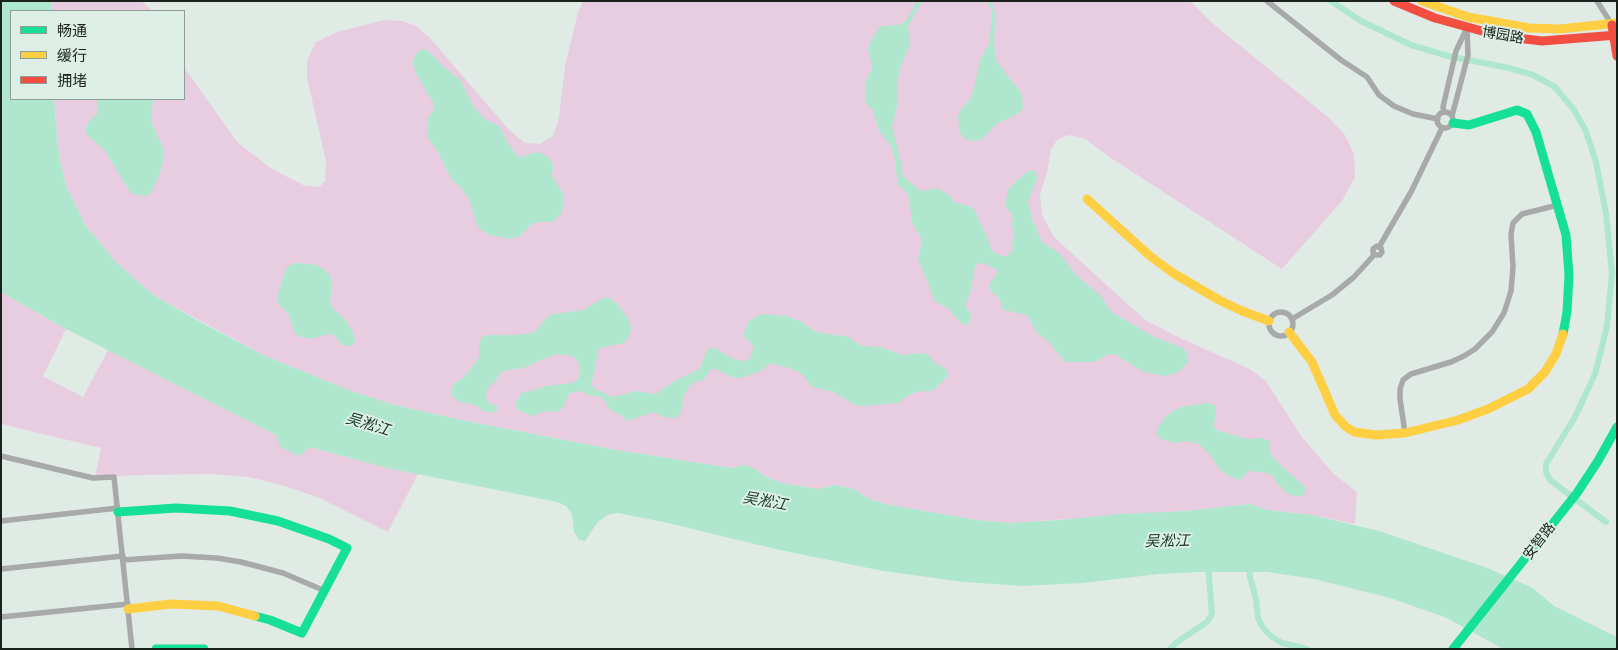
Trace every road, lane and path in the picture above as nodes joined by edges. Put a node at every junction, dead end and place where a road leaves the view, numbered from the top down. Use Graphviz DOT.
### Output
graph roads {
  1 [pos="1267,1"];
  2 [pos="1394,1"];
  3 [pos="1422,1"];
  4 [pos="1597,1"];
  5 [pos="1614,24"];
  6 [pos="1467,28"];
  7 [pos="1615,36"];
  8 [pos="1617,56"];
  9 [pos="1444,112"];
  10 [pos="1438,119"];
  11 [pos="1453,120"];
  12 [pos="1442,128"];
  13 [pos="1087,199"];
  14 [pos="1558,205"];
  15 [pos="1292,319"];
  16 [pos="1270,321"];
  17 [pos="1289,332"];
  18 [pos="1616,430"];
  19 [pos="1405,433"];
  20 [pos="1,456"];
  21 [pos="118,510"];
  22 [pos="1,521"];
  23 [pos="123,558"];
  24 [pos="1,569"];
  25 [pos="324,591"];
  26 [pos="128,606"];
  27 [pos="1,617"];
  28 [pos="132,649"];
  29 [pos="156,649"];
  30 [pos="204,649"];
  31 [pos="1453,649"];
  1 -- 10 [label="street"];
  2 -- 6 [label="street, 博园路"];
  3 -- 5 [label="street, 博园路"];
  4 -- 5 [label="street"];
  5 -- 7 [label="street"];
  6 -- 7 [label="street, 博园路"];
  6 -- 9 [label="street"];
  6 -- 11 [label="street"];
  7 -- 8 [label="street"];
  9 -- 10 [label="street"];
  9 -- 11 [label="street"];
  10 -- 12 [label="street"];
  11 -- 12 [label="street"];
  11 -- 14 [label="street"];
  12 -- 15 [label="street"];
  13 -- 16 [label="street"];
  14 -- 19 [label="street"];
  14 -- 19 [label="street"];
  15 -- 16 [label="street"];
  15 -- 17 [label="street"];
  16 -- 17 [label="street"];
  17 -- 19 [label="street"];
  18 -- 31 [label="street, 安智路"];
  20 -- 21 [label="street"];
  21 -- 22 [label="street"];
  21 -- 23 [label="street"];
  21 -- 25 [label="street"];
  23 -- 24 [label="street"];
  23 -- 25 [label="street"];
  23 -- 26 [label="street"];
  25 -- 26 [label="street"];
  26 -- 27 [label="street"];
  26 -- 28 [label="street"];
  29 -- 30 [label="street"];
}
